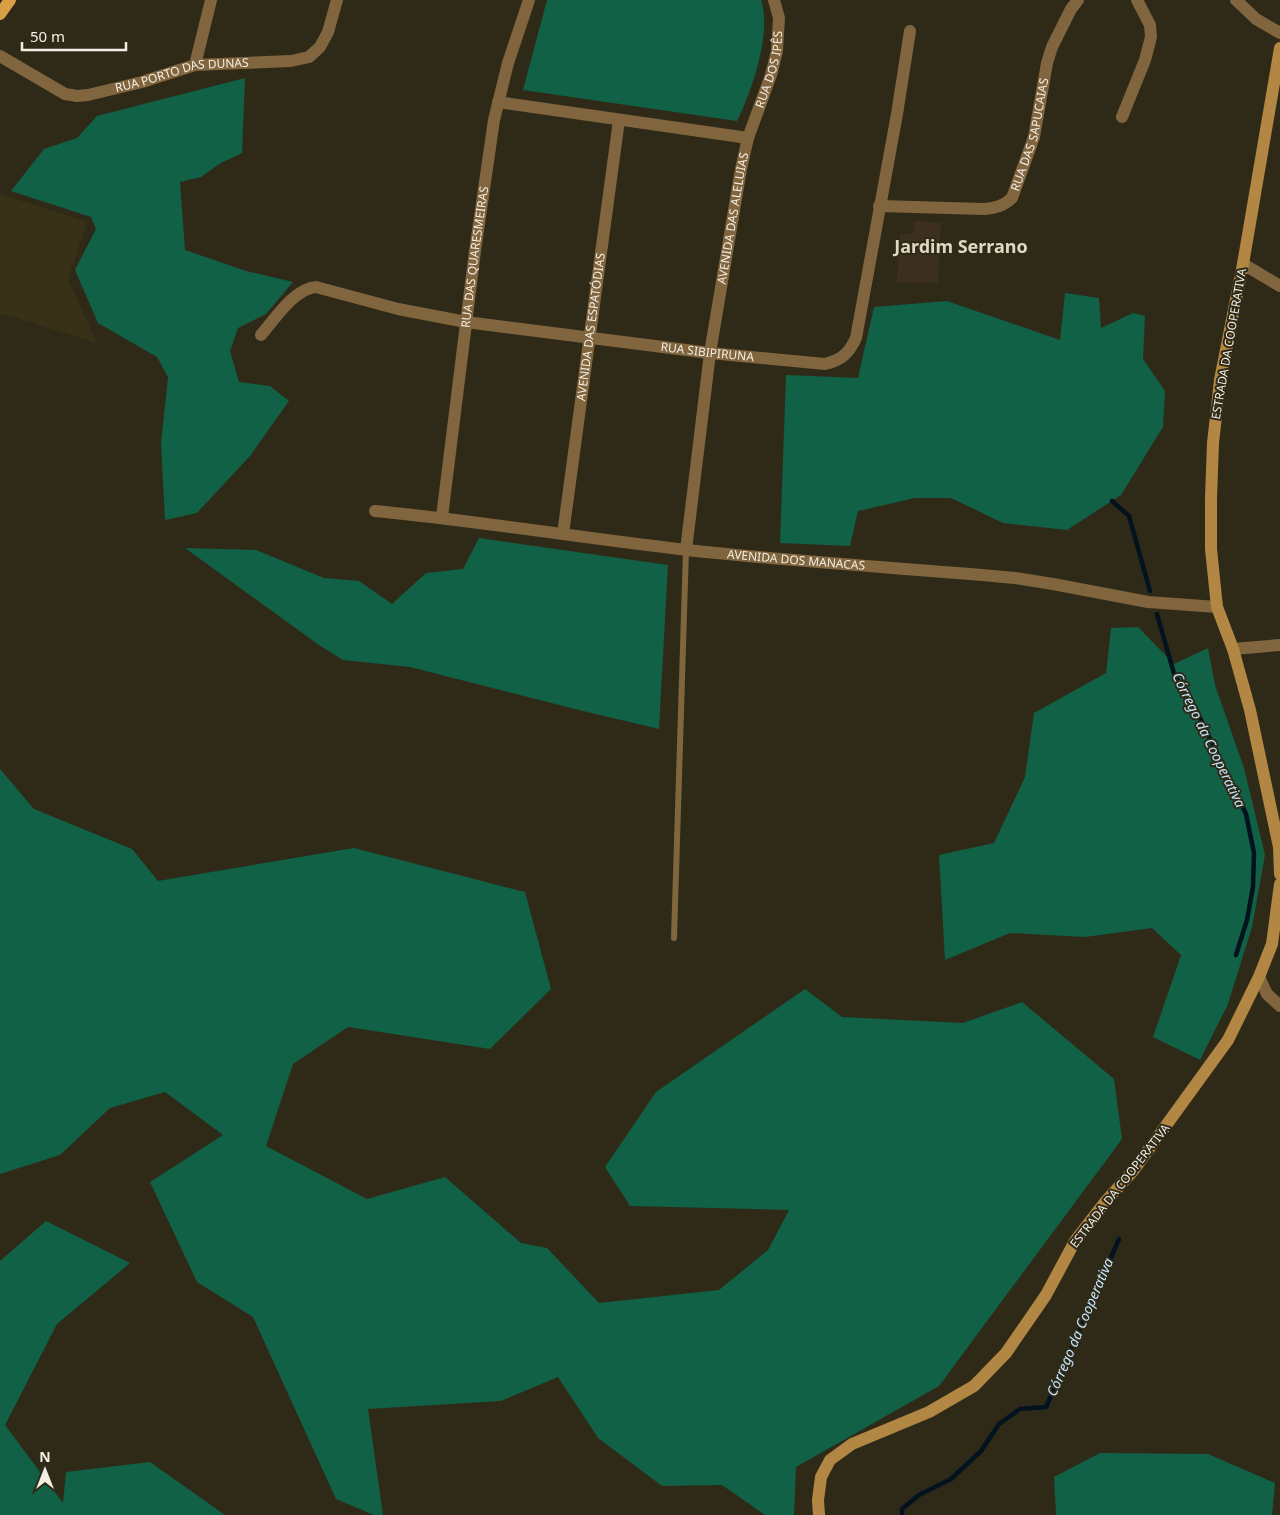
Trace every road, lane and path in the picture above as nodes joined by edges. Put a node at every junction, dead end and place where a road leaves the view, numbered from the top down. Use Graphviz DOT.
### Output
graph roads {
  1 [pos="10,0"];
  2 [pos="211,0"];
  3 [pos="337,0"];
  4 [pos="529,0"];
  5 [pos="774,0"];
  6 [pos="1078,0"];
  7 [pos="1137,0"];
  8 [pos="1236,0"];
  9 [pos="0,14"];
  10 [pos="910,31"];
  11 [pos="1280,33"];
  12 [pos="1280,48"];
  13 [pos="0,56"];
  14 [pos="194,65"];
  15 [pos="498,102"];
  16 [pos="1122,117"];
  17 [pos="619,120"];
  18 [pos="748,138"];
  19 [pos="879,206"];
  20 [pos="1243,264"];
  21 [pos="1280,286"];
  22 [pos="466,322"];
  23 [pos="261,335"];
  24 [pos="590,338"];
  25 [pos="710,353"];
  26 [pos="375,511"];
  27 [pos="442,517"];
  28 [pos="563,534"];
  29 [pos="686,550"];
  30 [pos="1217,607"];
  31 [pos="1280,645"];
  32 [pos="1233,650"];
  33 [pos="1280,874"];
  34 [pos="1280,884"];
  35 [pos="674,938"];
  36 [pos="1259,977"];
  37 [pos="1280,1006"];
  38 [pos="819,1515"];
  1 -- 9 [label="main road"];
  2 -- 14 [label="street"];
  3 -- 14 [label="street, RUA PORTO DAS DUNAS"];
  4 -- 15 [label="street, RUA DAS QUARESMEIRAS"];
  5 -- 18 [label="street, RUA DOS IPÊS"];
  6 -- 19 [label="street, RUA DAS SAPUCAIAS"];
  7 -- 16 [label="street"];
  8 -- 11 [label="street"];
  10 -- 19 [label="street, RUA SIBIPIRUNA"];
  12 -- 20 [label="main road, ESTRADA DA COOPERATIVA"];
  13 -- 14 [label="street, RUA PORTO DAS DUNAS"];
  15 -- 17 [label="street, AVENIDA DAS ALELUIAS"];
  15 -- 22 [label="street, RUA DAS QUARESMEIRAS"];
  17 -- 18 [label="street, AVENIDA DAS ALELUIAS"];
  17 -- 24 [label="street, AVENIDA DAS ESPATÓDIAS"];
  18 -- 25 [label="street, AVENIDA DAS ALELUIAS"];
  19 -- 25 [label="street, RUA SIBIPIRUNA"];
  20 -- 21 [label="street"];
  20 -- 30 [label="main road, ESTRADA DA COOPERATIVA"];
  22 -- 23 [label="street, RUA SIBIPIRUNA"];
  22 -- 24 [label="street, RUA SIBIPIRUNA"];
  22 -- 27 [label="street, RUA DAS QUARESMEIRAS"];
  24 -- 25 [label="street, RUA SIBIPIRUNA"];
  24 -- 28 [label="street, AVENIDA DAS ESPATÓDIAS"];
  25 -- 29 [label="street, AVENIDA DAS ALELUIAS"];
  26 -- 27 [label="street, AVENIDA DOS MANACAS"];
  27 -- 28 [label="street, AVENIDA DOS MANACAS"];
  28 -- 29 [label="street, AVENIDA DOS MANACAS"];
  29 -- 30 [label="street, AVENIDA DOS MANACAS"];
  29 -- 35 [label="lane"];
  30 -- 32 [label="main road, ESTRADA DA COOPERATIVA"];
  31 -- 32 [label="street"];
  32 -- 33 [label="main road, ESTRADA DA COOPERATIVA"];
  34 -- 36 [label="main road, ESTRADA DA COOPERATIVA"];
  36 -- 37 [label="street"];
  36 -- 38 [label="main road, ESTRADA DA COOPERATIVA"];
}
